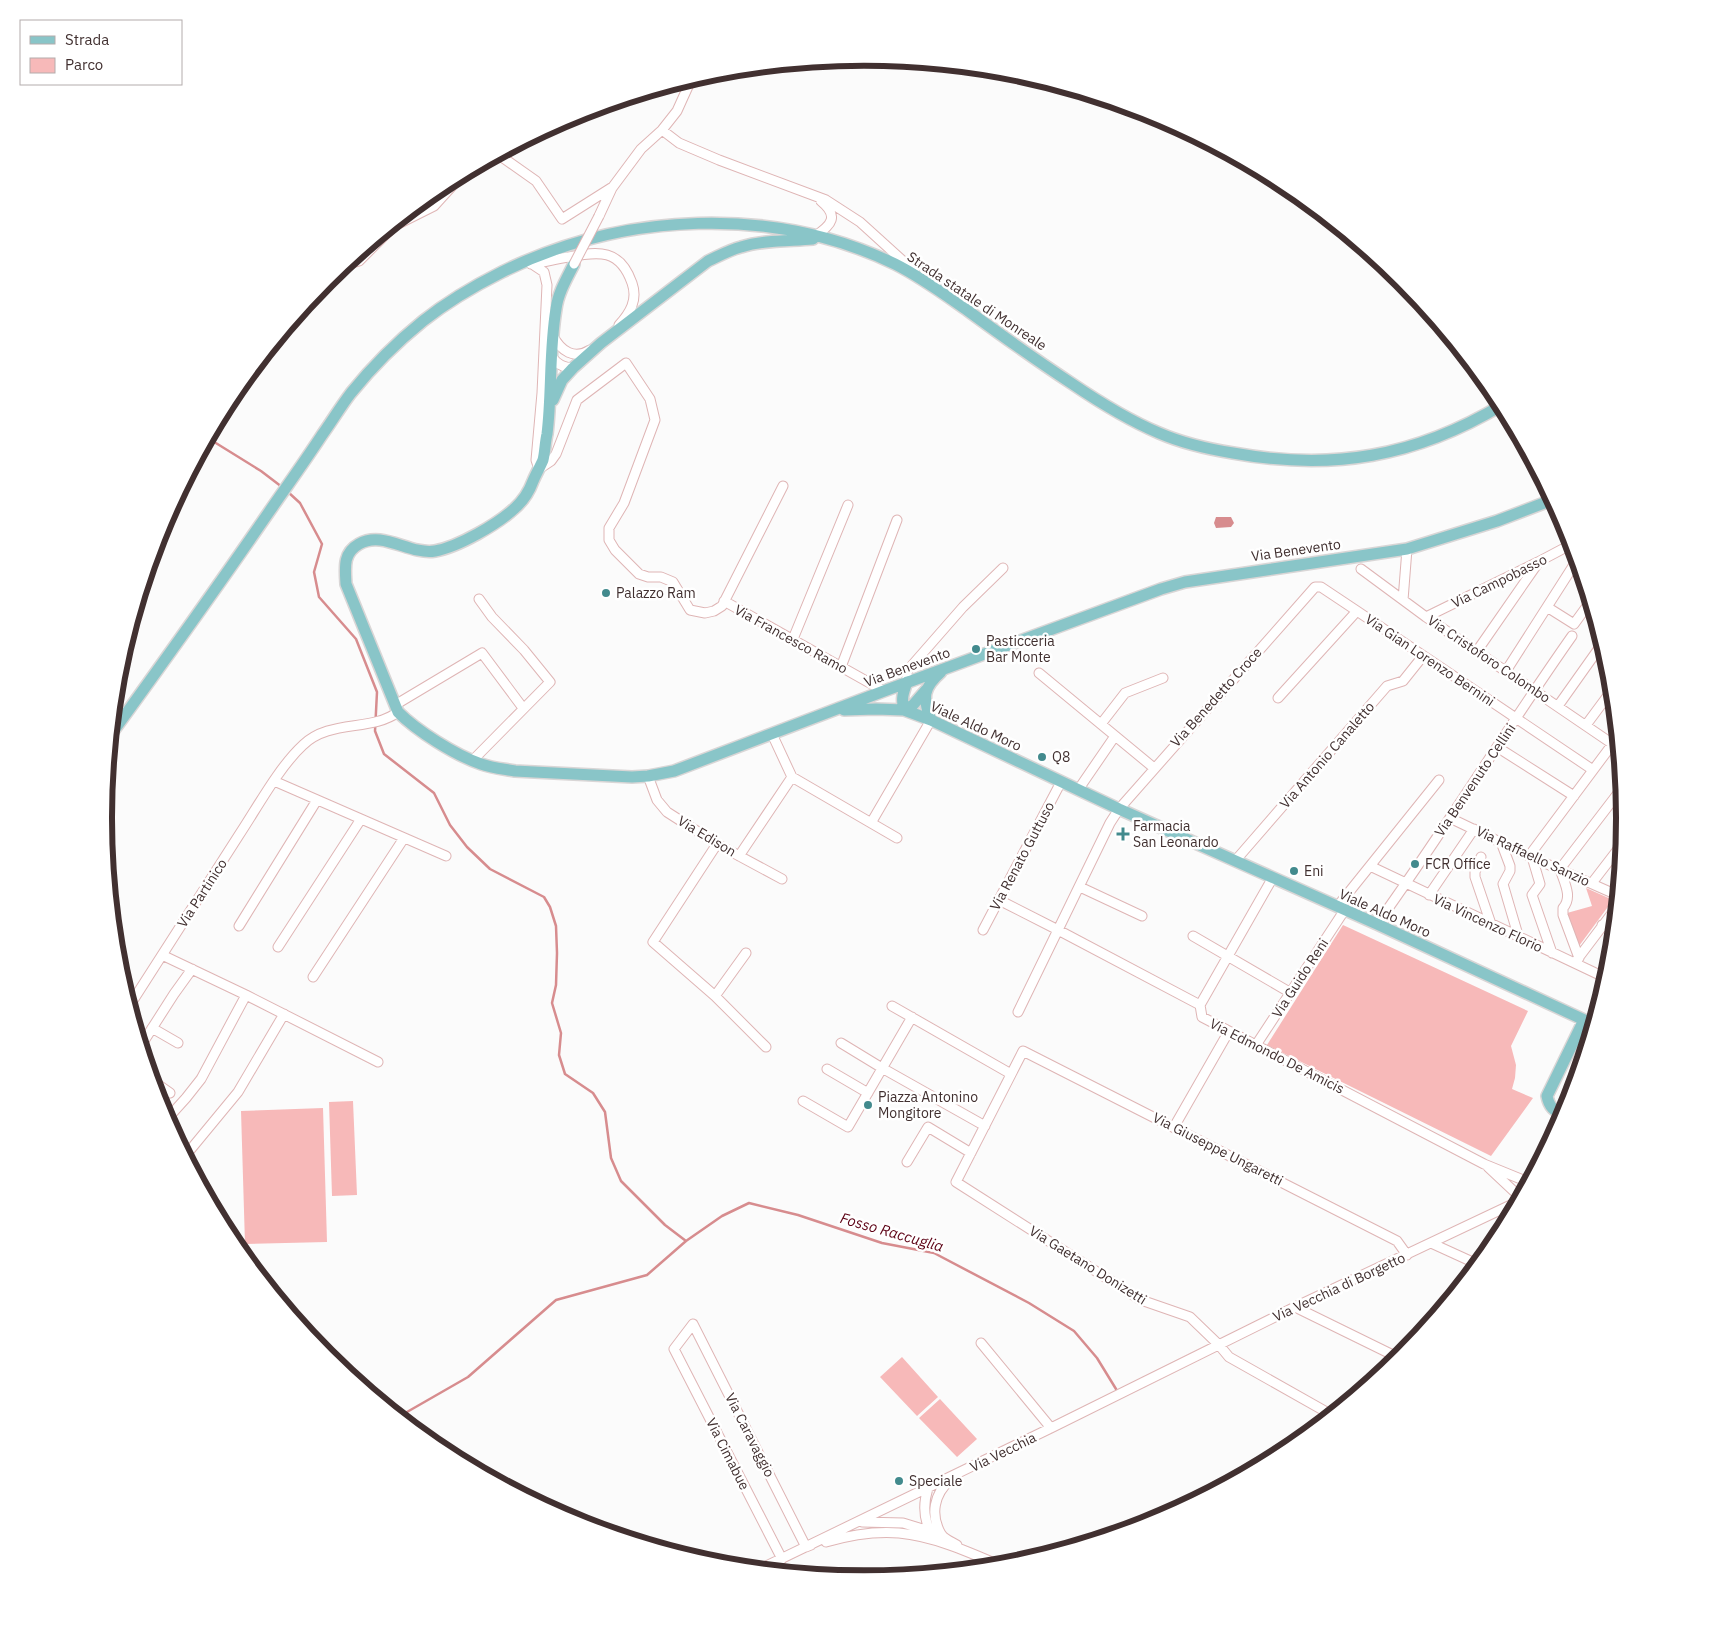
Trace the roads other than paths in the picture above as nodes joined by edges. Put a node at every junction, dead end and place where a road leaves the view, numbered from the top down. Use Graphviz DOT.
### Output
graph roads {
  1 [pos="687,88"];
  2 [pos="662,130"];
  3 [pos="504,159"];
  4 [pos="612,188"];
  5 [pos="805,192"];
  6 [pos="445,193"];
  7 [pos="415,216"];
  8 [pos="820,237"];
  9 [pos="532,264"];
  10 [pos="574,264"];
  11 [pos="512,268"];
  12 [pos="925,281"];
  13 [pos="553,336"];
  14 [pos="601,343"];
  15 [pos="552,357"];
  16 [pos="573,368"];
  17 [pos="1495,410"];
  18 [pos="549,411"];
  19 [pos="539,469"];
  20 [pos="783,486"];
  21 [pos="1546,502"];
  22 [pos="848,505"];
  23 [pos="897,520"];
  24 [pos="1565,547"];
  25 [pos="1407,549"];
  26 [pos="1538,562"];
  27 [pos="1573,567"];
  28 [pos="1003,568"];
  29 [pos="1361,569"];
  30 [pos="1315,587"];
  31 [pos="479,599"];
  32 [pos="1403,600"];
  33 [pos="724,601"];
  34 [pos="1548,607"];
  35 [pos="1586,608"];
  36 [pos="1357,611"];
  37 [pos="1426,617"];
  38 [pos="1572,636"];
  39 [pos="793,639"];
  40 [pos="1477,652"];
  41 [pos="1597,652"];
  42 [pos="1422,656"];
  43 [pos="841,667"];
  44 [pos="944,669"];
  45 [pos="1506,671"];
  46 [pos="1039,673"];
  47 [pos="1163,678"];
  48 [pos="907,682"];
  49 [pos="926,690"];
  50 [pos="1534,690"];
  51 [pos="884,691"];
  52 [pos="1278,698"];
  53 [pos="1606,699"];
  54 [pos="1558,706"];
  55 [pos="396,708"];
  56 [pos="523,708"];
  57 [pos="904,710"];
  58 [pos="832,711"];
  59 [pos="1516,718"];
  60 [pos="931,720"];
  61 [pos="119,724"];
  62 [pos="1100,724"];
  63 [pos="1586,725"];
  64 [pos="772,734"];
  65 [pos="1115,736"];
  66 [pos="1611,740"];
  67 [pos="1496,747"];
  68 [pos="1612,748"];
  69 [pos="473,760"];
  70 [pos="1154,768"];
  71 [pos="1593,770"];
  72 [pos="648,776"];
  73 [pos="792,777"];
  74 [pos="1439,780"];
  75 [pos="274,781"];
  76 [pos="1061,782"];
  77 [pos="1078,790"];
  78 [pos="1574,796"];
  79 [pos="1615,797"];
  80 [pos="317,800"];
  81 [pos="1119,809"];
  82 [pos="1450,818"];
  83 [pos="361,819"];
  84 [pos="871,823"];
  85 [pos="1474,829"];
  86 [pos="404,838"];
  87 [pos="897,838"];
  88 [pos="1501,842"];
  89 [pos="716,844"];
  90 [pos="1615,854"];
  91 [pos="446,856"];
  92 [pos="739,856"];
  93 [pos="1481,857"];
  94 [pos="1531,857"];
  95 [pos="1235,861"];
  96 [pos="1370,866"];
  97 [pos="1560,869"];
  98 [pos="782,879"];
  99 [pos="1272,879"];
  100 [pos="1406,884"];
  101 [pos="1592,884"];
  102 [pos="1080,887"];
  103 [pos="1611,893"];
  104 [pos="1429,895"];
  105 [pos="998,900"];
  106 [pos="1341,909"];
  107 [pos="1142,916"];
  108 [pos="1609,917"];
  109 [pos="1377,924"];
  110 [pos="1491,924"];
  111 [pos="1602,925"];
  112 [pos="239,926"];
  113 [pos="1607,927"];
  114 [pos="983,930"];
  115 [pos="1058,930"];
  116 [pos="1518,935"];
  117 [pos="1193,936"];
  118 [pos="278,947"];
  119 [pos="746,953"];
  120 [pos="1552,953"];
  121 [pos="162,955"];
  122 [pos="1228,956"];
  123 [pos="1577,961"];
  124 [pos="192,969"];
  125 [pos="1599,974"];
  126 [pos="313,977"];
  127 [pos="1291,993"];
  128 [pos="246,995"];
  129 [pos="715,996"];
  130 [pos="135,998"];
  131 [pos="892,1006"];
  132 [pos="1200,1006"];
  133 [pos="1018,1012"];
  134 [pos="284,1014"];
  135 [pos="912,1017"];
  136 [pos="1588,1022"];
  137 [pos="1587,1025"];
  138 [pos="152,1028"];
  139 [pos="1229,1031"];
  140 [pos="146,1038"];
  141 [pos="178,1043"];
  142 [pos="841,1043"];
  143 [pos="1256,1045"];
  144 [pos="766,1047"];
  145 [pos="378,1062"];
  146 [pos="882,1068"];
  147 [pos="827,1069"];
  148 [pos="1011,1074"];
  149 [pos="162,1087"];
  150 [pos="866,1091"];
  151 [pos="170,1093"];
  152 [pos="803,1101"];
  153 [pos="1556,1112"];
  154 [pos="172,1113"];
  155 [pos="985,1126"];
  156 [pos="1174,1127"];
  157 [pos="190,1150"];
  158 [pos="971,1153"];
  159 [pos="907,1162"];
  160 [pos="1484,1164"];
  161 [pos="1522,1180"];
  162 [pos="1516,1193"];
  163 [pos="1507,1207"];
  164 [pos="1431,1243"];
  165 [pos="1406,1255"];
  166 [pos="1471,1261"];
  167 [pos="1295,1307"];
  168 [pos="981,1343"];
  169 [pos="1219,1345"];
  170 [pos="674,1350"];
  171 [pos="1391,1354"];
  172 [pos="1162,1374"];
  173 [pos="1325,1411"];
  174 [pos="1051,1428"];
  175 [pos="957,1474"];
  176 [pos="928,1488"];
  177 [pos="857,1522"];
  178 [pos="930,1531"];
  179 [pos="940,1539"];
  180 [pos="806,1547"];
  181 [pos="782,1559"];
  182 [pos="985,1559"];
  183 [pos="772,1564"];
  1 -- 2 [label="street"];
  2 -- 4 [label="street"];
  2 -- 5 [label="street"];
  3 -- 4 [label="street"];
  4 -- 10 [label="street, bridge"];
  5 -- 8 [label="street"];
  5 -- 12 [label="street"];
  6 -- 7 [label="street"];
  8 -- 11 [label="main road, Strada statale di Monreale"];
  8 -- 12 [label="main road, Strada statale di Monreale"];
  8 -- 14 [label="main road"];
  9 -- 11 [label="street"];
  9 -- 14 [label="street"];
  9 -- 19 [label="street"];
  10 -- 13 [label="main road"];
  11 -- 61 [label="main road, Strada statale di Monreale"];
  12 -- 17 [label="main road, Strada statale di Monreale"];
  13 -- 14 [label="street"];
  13 -- 15 [label="main road"];
  14 -- 16 [label="main road"];
  15 -- 16 [label="street"];
  15 -- 18 [label="main road"];
  16 -- 18 [label="main road"];
  18 -- 19 [label="main road"];
  19 -- 33 [label="street"];
  19 -- 55 [label="main road"];
  20 -- 33 [label="street"];
  21 -- 25 [label="main road, Via Benevento"];
  22 -- 39 [label="street"];
  23 -- 43 [label="street"];
  24 -- 26 [label="street, Via Campobasso"];
  25 -- 32 [label="street"];
  25 -- 44 [label="main road, Via Benevento"];
  26 -- 37 [label="street, Via Campobasso"];
  26 -- 40 [label="street"];
  27 -- 34 [label="street"];
  28 -- 48 [label="street"];
  29 -- 32 [label="street, Via Cristoforo Colombo"];
  30 -- 36 [label="street, Via Gian Lorenzo Bernini"];
  30 -- 70 [label="street, Via Benedetto Croce"];
  31 -- 56 [label="street"];
  32 -- 37 [label="street, Via Cristoforo Colombo"];
  33 -- 39 [label="street, Via Francesco Ramo"];
  34 -- 35 [label="street"];
  34 -- 45 [label="street"];
  36 -- 42 [label="street, Via Gian Lorenzo Bernini"];
  36 -- 52 [label="street"];
  37 -- 40 [label="street, Via Cristoforo Colombo"];
  38 -- 50 [label="street, Via Benvenuto Cellini"];
  39 -- 43 [label="street, Via Francesco Ramo"];
  40 -- 45 [label="street, Via Cristoforo Colombo"];
  41 -- 54 [label="street"];
  42 -- 59 [label="street, Via Gian Lorenzo Bernini"];
  42 -- 95 [label="street, Via Antonio Canaletto"];
  43 -- 51 [label="street, Via Francesco Ramo"];
  44 -- 48 [label="main road, Via Benevento"];
  44 -- 49 [label="main road"];
  45 -- 50 [label="street, Via Cristoforo Colombo"];
  46 -- 62 [label="street"];
  47 -- 62 [label="street"];
  48 -- 51 [label="main road, Via Benevento"];
  48 -- 57 [label="main road"];
  49 -- 57 [label="main road"];
  49 -- 60 [label="main road"];
  50 -- 54 [label="street, Via Cristoforo Colombo"];
  50 -- 59 [label="street, Via Benvenuto Cellini"];
  51 -- 58 [label="main road, Via Benevento"];
  53 -- 63 [label="street"];
  54 -- 63 [label="street, Via Cristoforo Colombo"];
  55 -- 56 [label="street, Via Partinico"];
  55 -- 69 [label="main road, Via Benevento"];
  55 -- 75 [label="street, Via Partinico"];
  56 -- 69 [label="street"];
  57 -- 58 [label="main road, Viale Aldo Moro"];
  57 -- 60 [label="main road, Viale Aldo Moro"];
  58 -- 64 [label="main road, Via Benevento"];
  59 -- 67 [label="street, Via Benvenuto Cellini"];
  59 -- 71 [label="street, Via Gian Lorenzo Bernini"];
  60 -- 76 [label="main road, Viale Aldo Moro"];
  60 -- 84 [label="street"];
  62 -- 65 [label="street"];
  63 -- 66 [label="street, Via Cristoforo Colombo"];
  64 -- 72 [label="main road, Via Benevento"];
  64 -- 73 [label="street"];
  65 -- 70 [label="street"];
  65 -- 77 [label="street"];
  67 -- 78 [label="street"];
  67 -- 82 [label="street, Via Benvenuto Cellini"];
  68 -- 71 [label="street"];
  69 -- 72 [label="main road, Via Benevento"];
  70 -- 81 [label="street, Via Benedetto Croce"];
  71 -- 78 [label="street"];
  72 -- 89 [label="street, Via Edison"];
  73 -- 84 [label="street"];
  73 -- 92 [label="street"];
  74 -- 96 [label="street, Via Guido Reni"];
  75 -- 80 [label="street"];
  75 -- 121 [label="street, Via Partinico"];
  76 -- 77 [label="main road, Viale Aldo Moro"];
  76 -- 105 [label="street, Via Renato Guttuso"];
  77 -- 81 [label="main road, Viale Aldo Moro"];
  78 -- 94 [label="street"];
  79 -- 97 [label="street"];
  80 -- 83 [label="street"];
  80 -- 112 [label="street"];
  81 -- 95 [label="main road, Viale Aldo Moro"];
  81 -- 102 [label="street, Via Benedetto Croce"];
  82 -- 85 [label="street, Via Raffaello Sanzio"];
  82 -- 100 [label="street, Via Benvenuto Cellini"];
  83 -- 86 [label="street"];
  83 -- 118 [label="street"];
  84 -- 87 [label="street"];
  85 -- 88 [label="street, Via Raffaello Sanzio"];
  85 -- 104 [label="street"];
  86 -- 91 [label="street"];
  86 -- 126 [label="street"];
  88 -- 94 [label="street, Via Raffaello Sanzio"];
  88 -- 116 [label="street"];
  89 -- 92 [label="street, Via Edison"];
  89 -- 129 [label="street"];
  90 -- 101 [label="street"];
  92 -- 98 [label="street, Via Edison"];
  93 -- 110 [label="street"];
  94 -- 97 [label="street, Via Raffaello Sanzio"];
  94 -- 120 [label="street"];
  95 -- 99 [label="main road, Viale Aldo Moro"];
  96 -- 100 [label="street, Via Vincenzo Florio"];
  96 -- 106 [label="street, Via Guido Reni"];
  97 -- 101 [label="street, Via Raffaello Sanzio"];
  97 -- 123 [label="street"];
  99 -- 106 [label="main road, Viale Aldo Moro"];
  99 -- 122 [label="street"];
  100 -- 104 [label="street, Via Vincenzo Florio"];
  100 -- 109 [label="street, Via Benvenuto Cellini"];
  101 -- 103 [label="street, Via Raffaello Sanzio"];
  102 -- 107 [label="street"];
  102 -- 115 [label="street, Via Benedetto Croce"];
  104 -- 110 [label="street, Via Vincenzo Florio"];
  105 -- 114 [label="street, Via Renato Guttuso"];
  105 -- 115 [label="street, Via Edmondo De Amicis"];
  106 -- 109 [label="main road, Viale Aldo Moro"];
  106 -- 127 [label="street, Via Guido Reni"];
  108 -- 111 [label="street"];
  109 -- 136 [label="main road, Viale Aldo Moro"];
  110 -- 116 [label="street, Via Vincenzo Florio"];
  111 -- 113 [label="street"];
  111 -- 123 [label="street"];
  115 -- 132 [label="street, Via Edmondo De Amicis"];
  115 -- 133 [label="street, Via Benedetto Croce"];
  116 -- 120 [label="street, Via Vincenzo Florio"];
  117 -- 122 [label="street"];
  119 -- 129 [label="street"];
  120 -- 123 [label="street, Via Vincenzo Florio"];
  121 -- 124 [label="street"];
  121 -- 130 [label="street, Via Partinico"];
  122 -- 127 [label="street"];
  122 -- 132 [label="street"];
  123 -- 125 [label="street, Via Vincenzo Florio"];
  124 -- 128 [label="street"];
  124 -- 138 [label="street"];
  127 -- 143 [label="street, Via Guido Reni"];
  128 -- 134 [label="street"];
  128 -- 154 [label="street"];
  129 -- 144 [label="street"];
  131 -- 135 [label="street"];
  132 -- 139 [label="street, Via Edmondo De Amicis"];
  134 -- 145 [label="street"];
  134 -- 157 [label="street"];
  135 -- 146 [label="street"];
  135 -- 148 [label="street"];
  137 -- 153 [label="main road"];
  138 -- 140 [label="street"];
  138 -- 141 [label="street"];
  139 -- 143 [label="street, Via Edmondo De Amicis"];
  139 -- 156 [label="street"];
  142 -- 146 [label="street"];
  143 -- 160 [label="street, Via Edmondo De Amicis"];
  146 -- 150 [label="street"];
  146 -- 155 [label="street"];
  147 -- 150 [label="street"];
  148 -- 155 [label="street"];
  148 -- 156 [label="street, Via Giuseppe Ungaretti"];
  149 -- 151 [label="street"];
  150 -- 152 [label="street"];
  155 -- 158 [label="street"];
  156 -- 165 [label="street, Via Giuseppe Ungaretti"];
  158 -- 159 [label="street"];
  158 -- 169 [label="street, Via Gaetano Donizetti"];
  160 -- 161 [label="street"];
  160 -- 162 [label="street"];
  163 -- 164 [label="street, Via Vecchia di Borgetto"];
  164 -- 165 [label="street, Via Vecchia di Borgetto"];
  164 -- 166 [label="street"];
  165 -- 167 [label="street, Via Vecchia di Borgetto"];
  167 -- 169 [label="street, Via Vecchia di Borgetto"];
  167 -- 171 [label="street"];
  168 -- 174 [label="street"];
  169 -- 172 [label="street, Via Vecchia di Borgetto"];
  169 -- 173 [label="street, Via Gaetano Donizetti"];
  170 -- 180 [label="street, Via Caravaggio"];
  170 -- 181 [label="street, Via Cimabue"];
  172 -- 174 [label="street, Via Vecchia"];
  174 -- 175 [label="street, Via Vecchia"];
  175 -- 176 [label="street, Via Vecchia"];
  175 -- 179 [label="street"];
  176 -- 177 [label="street, Via Vecchia"];
  176 -- 178 [label="street"];
  177 -- 178 [label="street"];
  177 -- 180 [label="street, Via Vecchia"];
  178 -- 179 [label="street"];
  179 -- 180 [label="street"];
  179 -- 182 [label="street"];
  180 -- 181 [label="street, Via Vecchia"];
  181 -- 183 [label="street, Via Vecchia"];
}
